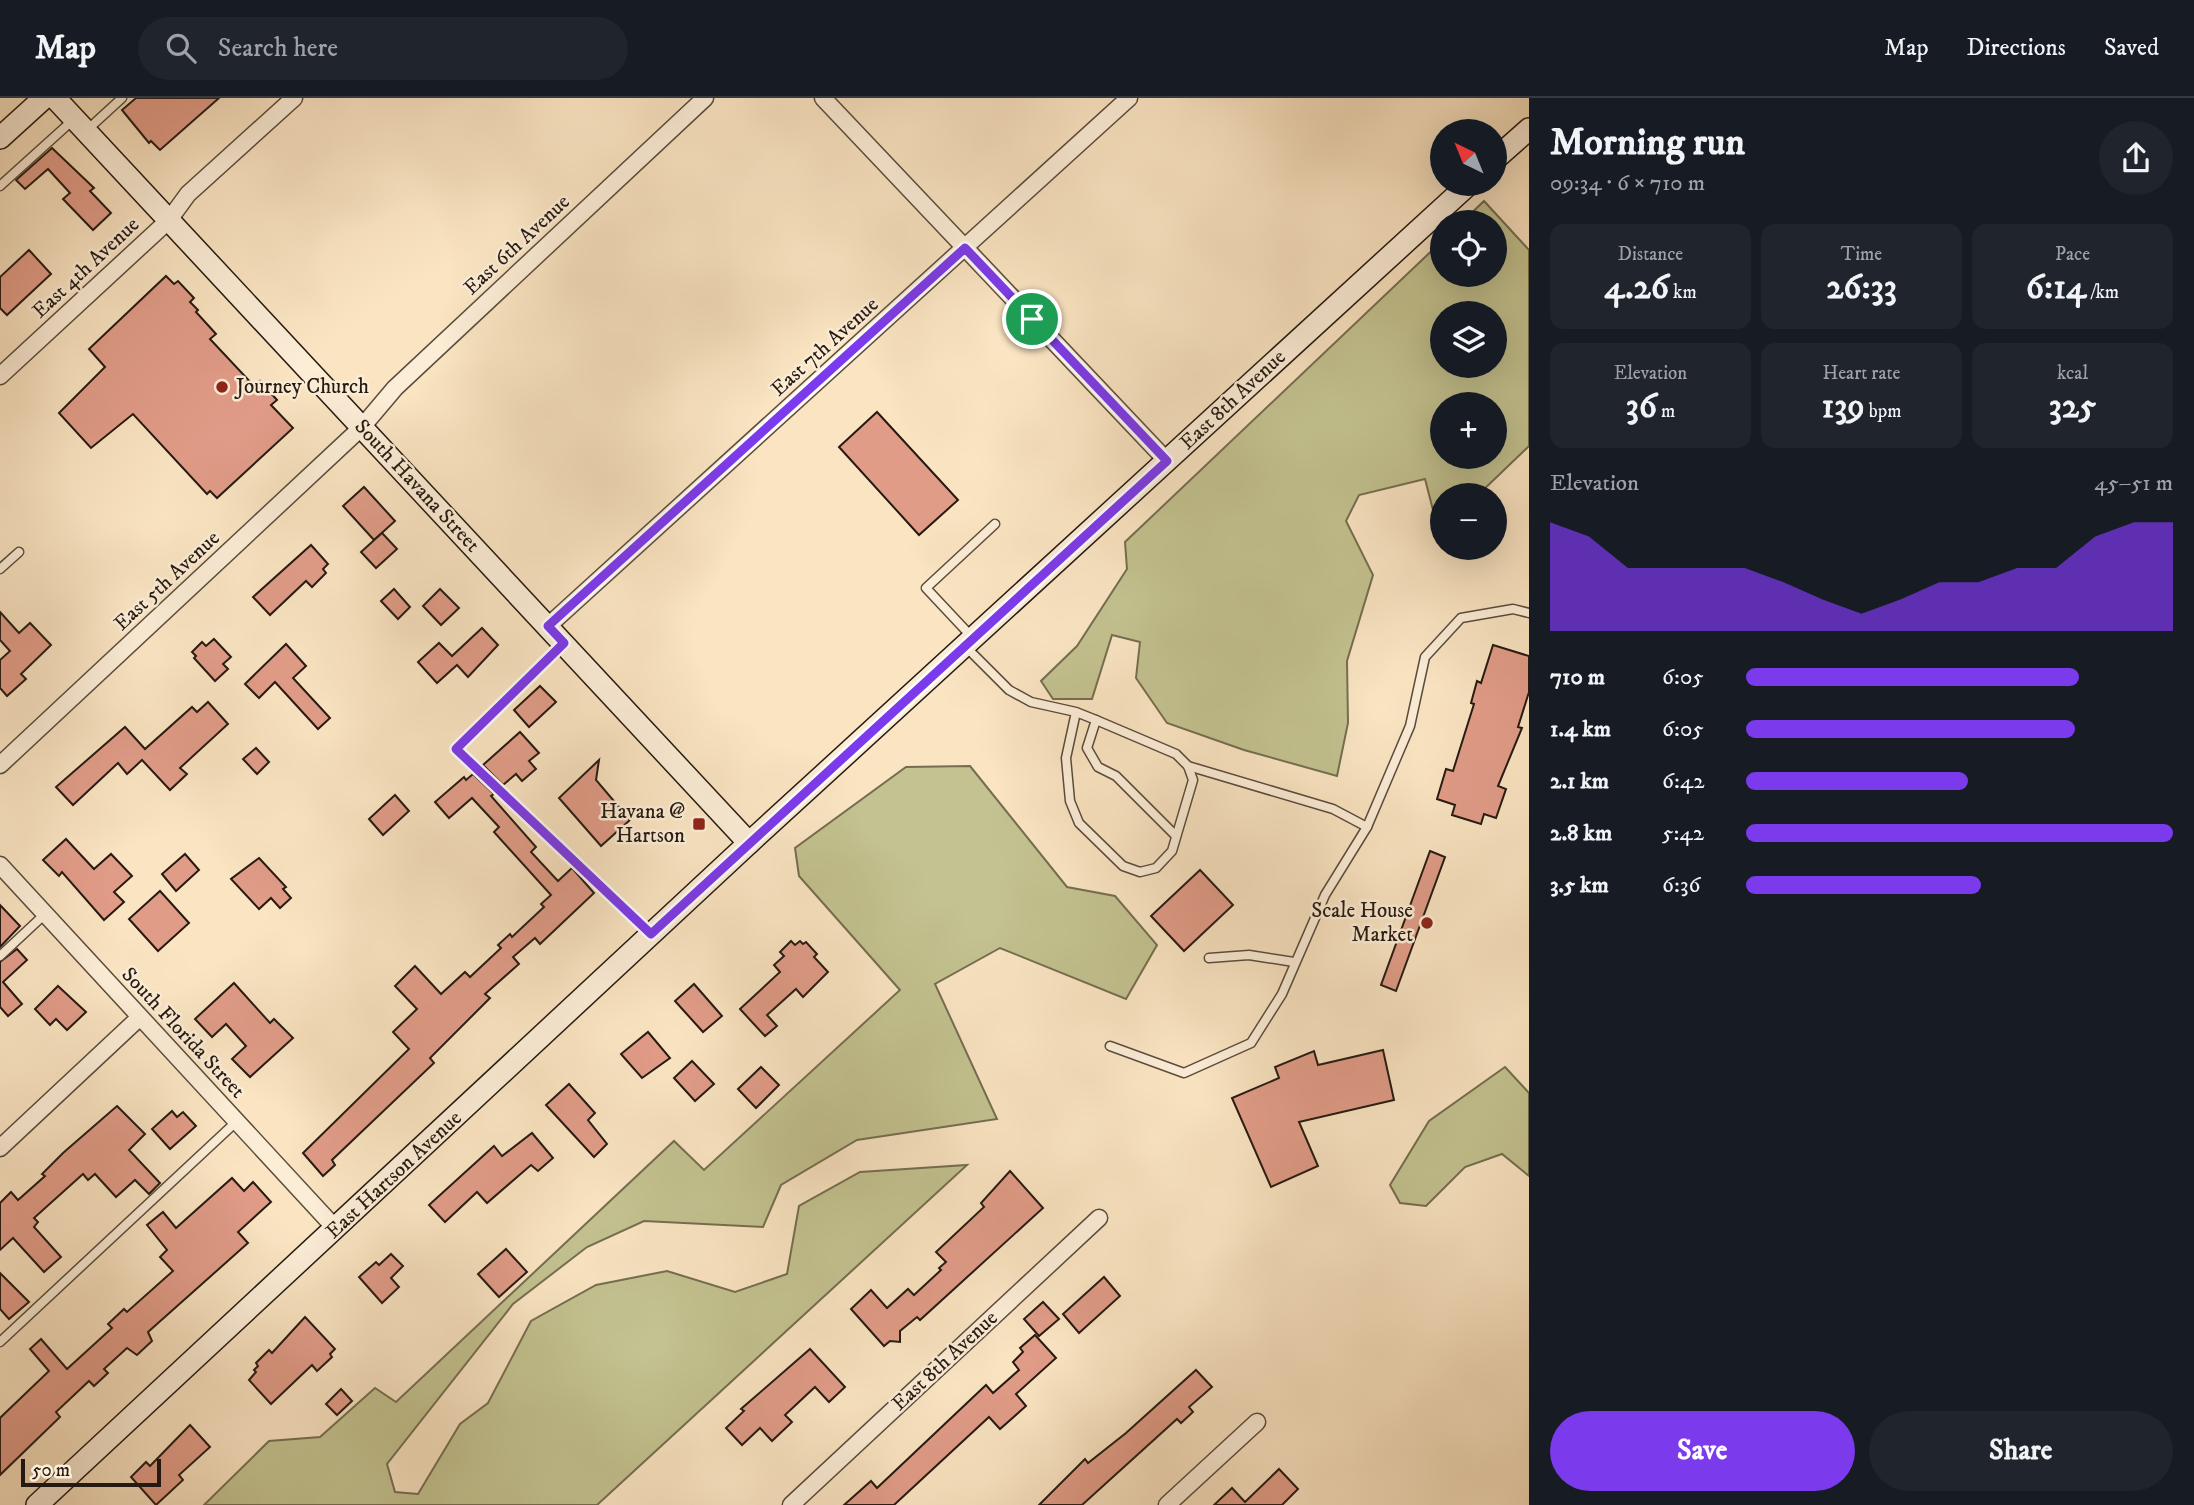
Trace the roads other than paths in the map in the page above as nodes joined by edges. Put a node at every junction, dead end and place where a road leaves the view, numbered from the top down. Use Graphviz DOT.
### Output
graph roads {
  1 [pos="44,98"];
  2 [pos="55,98"];
  3 [pos="122,98"];
  4 [pos="294,98"];
  5 [pos="705,98"];
  6 [pos="823,98"];
  7 [pos="1129,98"];
  8 [pos="80,125"];
  9 [pos="1529,129"];
  10 [pos="0,138"];
  11 [pos="1507,148"];
  12 [pos="0,186"];
  13 [pos="1456,196"];
  14 [pos="169,220"];
  15 [pos="965,248"];
  16 [pos="0,376"];
  17 [pos="362,427"];
  18 [pos="1167,461"];
  19 [pos="995,524"];
  20 [pos="19,552"];
  21 [pos="0,569"];
  22 [pos="1529,613"];
  23 [pos="548,626"];
  24 [pos="969,642"];
  25 [pos="564,643"];
  26 [pos="1076,712"];
  27 [pos="1096,720"];
  28 [pos="0,765"];
  29 [pos="1188,766"];
  30 [pos="1367,827"];
  31 [pos="1176,836"];
  32 [pos="749,843"];
  33 [pos="0,865"];
  34 [pos="45,914"];
  35 [pos="651,934"];
  36 [pos="0,956"];
  37 [pos="1209,958"];
  38 [pos="1294,962"];
  39 [pos="139,1018"];
  40 [pos="1110,1046"];
  41 [pos="236,1122"];
  42 [pos="0,1148"];
  43 [pos="1099,1218"];
  44 [pos="336,1229"];
  45 [pos="0,1342"];
  46 [pos="1257,1422"];
  47 [pos="797,1503"];
  48 [pos="37,1505"];
  49 [pos="1167,1505"];
  1 -- 10 [label="street"];
  2 -- 8 [label="street, South Havana Street"];
  3 -- 8 [label="lane"];
  4 -- 14 [label="street"];
  5 -- 17 [label="street, East 6th Avenue"];
  6 -- 15 [label="street"];
  7 -- 15 [label="street, East 7th Avenue"];
  8 -- 12 [label="lane"];
  8 -- 14 [label="street, South Havana Street"];
  9 -- 11 [label="street"];
  13 -- 18 [label="street, East 8th Avenue"];
  14 -- 16 [label="street, East 4th Avenue"];
  14 -- 17 [label="street, South Havana Street"];
  15 -- 18 [label="street"];
  15 -- 23 [label="street, East 7th Avenue"];
  17 -- 23 [label="street, South Havana Street"];
  17 -- 28 [label="street, East 5th Avenue"];
  18 -- 24 [label="street, East 8th Avenue"];
  19 -- 24 [label="lane"];
  20 -- 21 [label="lane"];
  22 -- 30 [label="lane"];
  23 -- 25 [label="street, South Havana Street"];
  24 -- 26 [label="lane"];
  24 -- 32 [label="street, East 8th Avenue"];
  25 -- 32 [label="street, South Havana Street"];
  25 -- 35 [label="lane"];
  26 -- 27 [label="lane"];
  26 -- 31 [label="lane"];
  27 -- 29 [label="lane"];
  27 -- 31 [label="lane"];
  29 -- 30 [label="lane"];
  29 -- 31 [label="lane"];
  30 -- 38 [label="lane"];
  32 -- 35 [label="street, East Hartson Avenue"];
  33 -- 34 [label="street, South Florida Street"];
  34 -- 36 [label="lane"];
  34 -- 39 [label="street, South Florida Street"];
  35 -- 44 [label="street, East Hartson Avenue"];
  37 -- 38 [label="lane"];
  38 -- 40 [label="lane"];
  39 -- 41 [label="street, South Florida Street"];
  39 -- 42 [label="street"];
  41 -- 44 [label="street, South Florida Street"];
  41 -- 45 [label="lane"];
  43 -- 47 [label="street, East 8th Avenue"];
  44 -- 48 [label="street, East Hartson Avenue"];
  46 -- 49 [label="street"];
}
